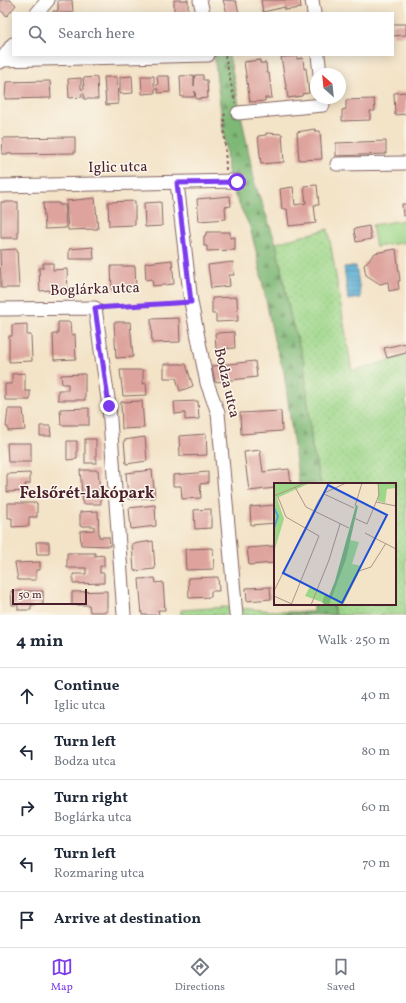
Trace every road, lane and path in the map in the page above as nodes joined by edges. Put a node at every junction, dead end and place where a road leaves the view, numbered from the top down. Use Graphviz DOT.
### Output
graph roads {
  1 [pos="48,0"];
  2 [pos="200,0"];
  3 [pos="312,0"];
  4 [pos="38,12"];
  5 [pos="203,12"];
  6 [pos="314,12"];
  7 [pos="12,45"];
  8 [pos="173,56"];
  9 [pos="225,56"];
  10 [pos="318,56"];
  11 [pos="0,61"];
  12 [pos="319,68"];
  13 [pos="323,104"];
  14 [pos="238,113"];
  15 [pos="406,163"];
  16 [pos="337,164"];
  17 [pos="232,182"];
  18 [pos="177,183"];
  19 [pos="0,186"];
  20 [pos="191,302"];
  21 [pos="95,308"];
  22 [pos="0,309"];
  23 [pos="124,615"];
  24 [pos="236,615"];
  1 -- 4 [label="street"];
  2 -- 5 [label="street"];
  3 -- 6 [label="street"];
  7 -- 11 [label="street"];
  8 -- 11 [label="street"];
  9 -- 14 [label="path"];
  10 -- 12 [label="street"];
  13 -- 14 [label="street"];
  14 -- 17 [label="path"];
  15 -- 16 [label="street"];
  17 -- 18 [label="street, Iglic utca"];
  18 -- 19 [label="street, Iglic utca"];
  18 -- 20 [label="street, Bodza utca"];
  20 -- 21 [label="path, Boglárka utca"];
  20 -- 24 [label="street, Bodza utca"];
  21 -- 22 [label="street, Boglárka utca"];
  21 -- 23 [label="street"];
}
